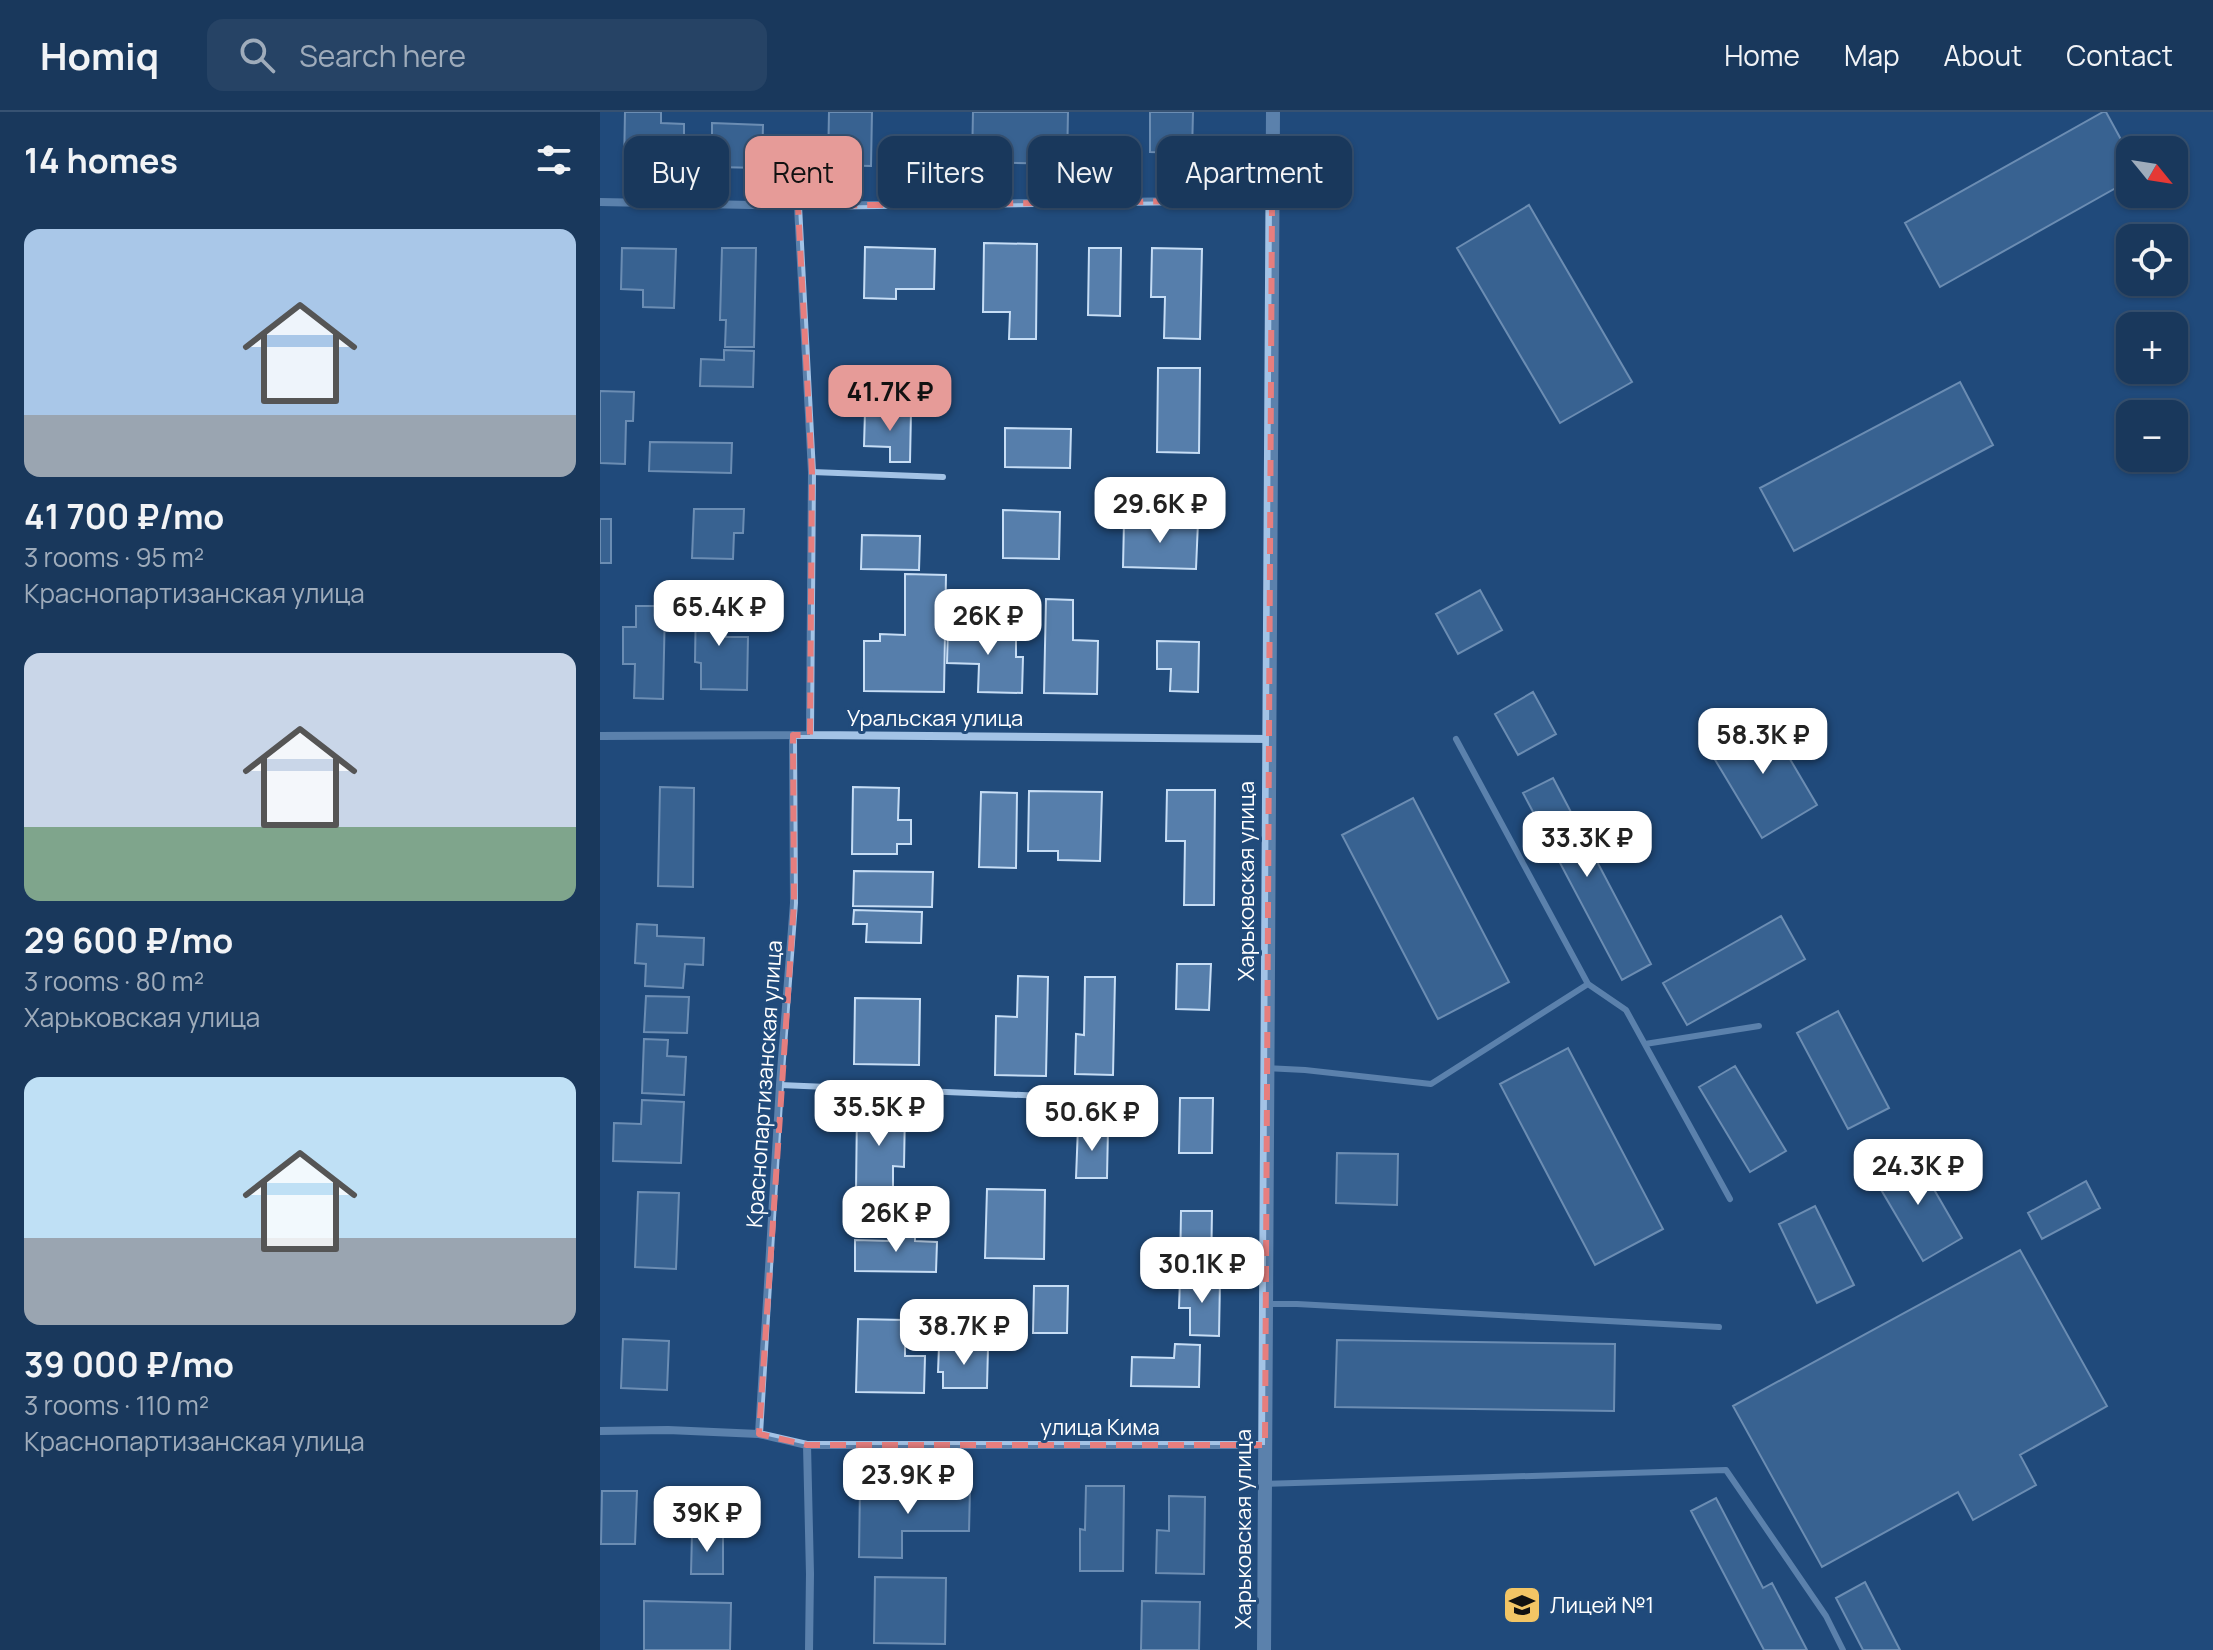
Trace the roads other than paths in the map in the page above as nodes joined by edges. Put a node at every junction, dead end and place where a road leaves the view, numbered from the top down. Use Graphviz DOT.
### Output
graph roads {
  1 [pos="1273,112"];
  2 [pos="1273,136"];
  3 [pos="1157,201"];
  4 [pos="600,202"];
  5 [pos="745,205"];
  6 [pos="862,205"];
  7 [pos="798,208"];
  8 [pos="1272,208"];
  9 [pos="812,472"];
  10 [pos="943,477"];
  11 [pos="793,735"];
  12 [pos="810,735"];
  13 [pos="600,736"];
  14 [pos="1269,739"];
  15 [pos="1456,739"];
  16 [pos="1588,984"];
  17 [pos="1759,1026"];
  18 [pos="1645,1044"];
  19 [pos="1267,1068"];
  20 [pos="780,1085"];
  21 [pos="1069,1097"];
  22 [pos="1730,1199"];
  23 [pos="1266,1304"];
  24 [pos="1719,1327"];
  25 [pos="600,1431"];
  26 [pos="759,1434"];
  27 [pos="807,1445"];
  28 [pos="1265,1445"];
  29 [pos="1265,1484"];
  30 [pos="809,1650"];
  31 [pos="1264,1650"];
  32 [pos="1843,1650"];
  1 -- 2 [label="street, Харьковская улица"];
  3 -- 6 [label="street"];
  4 -- 5 [label="street"];
  7 -- 9 [label="street"];
  8 -- 14 [label="street, Харьковская улица"];
  9 -- 10 [label="lane"];
  9 -- 12 [label="street"];
  11 -- 12 [label="street, Уральская улица"];
  11 -- 13 [label="street, Уральская улица"];
  11 -- 20 [label="street, Краснопартизанская улица"];
  12 -- 14 [label="street, Уральская улица"];
  14 -- 19 [label="street, Харьковская улица"];
  15 -- 16 [label="lane"];
  16 -- 18 [label="lane"];
  16 -- 19 [label="lane"];
  17 -- 18 [label="lane"];
  18 -- 22 [label="lane"];
  19 -- 23 [label="street, Харьковская улица"];
  20 -- 21 [label="lane"];
  20 -- 26 [label="street, Краснопартизанская улица"];
  23 -- 24 [label="lane"];
  23 -- 28 [label="street, Харьковская улица"];
  25 -- 26 [label="street, улица Кима"];
  26 -- 27 [label="street, улица Кима"];
  27 -- 28 [label="street, улица Кима"];
  27 -- 30 [label="street"];
  28 -- 29 [label="street, Харьковская улица"];
  29 -- 31 [label="street, Харьковская улица"];
  29 -- 32 [label="lane"];
}
